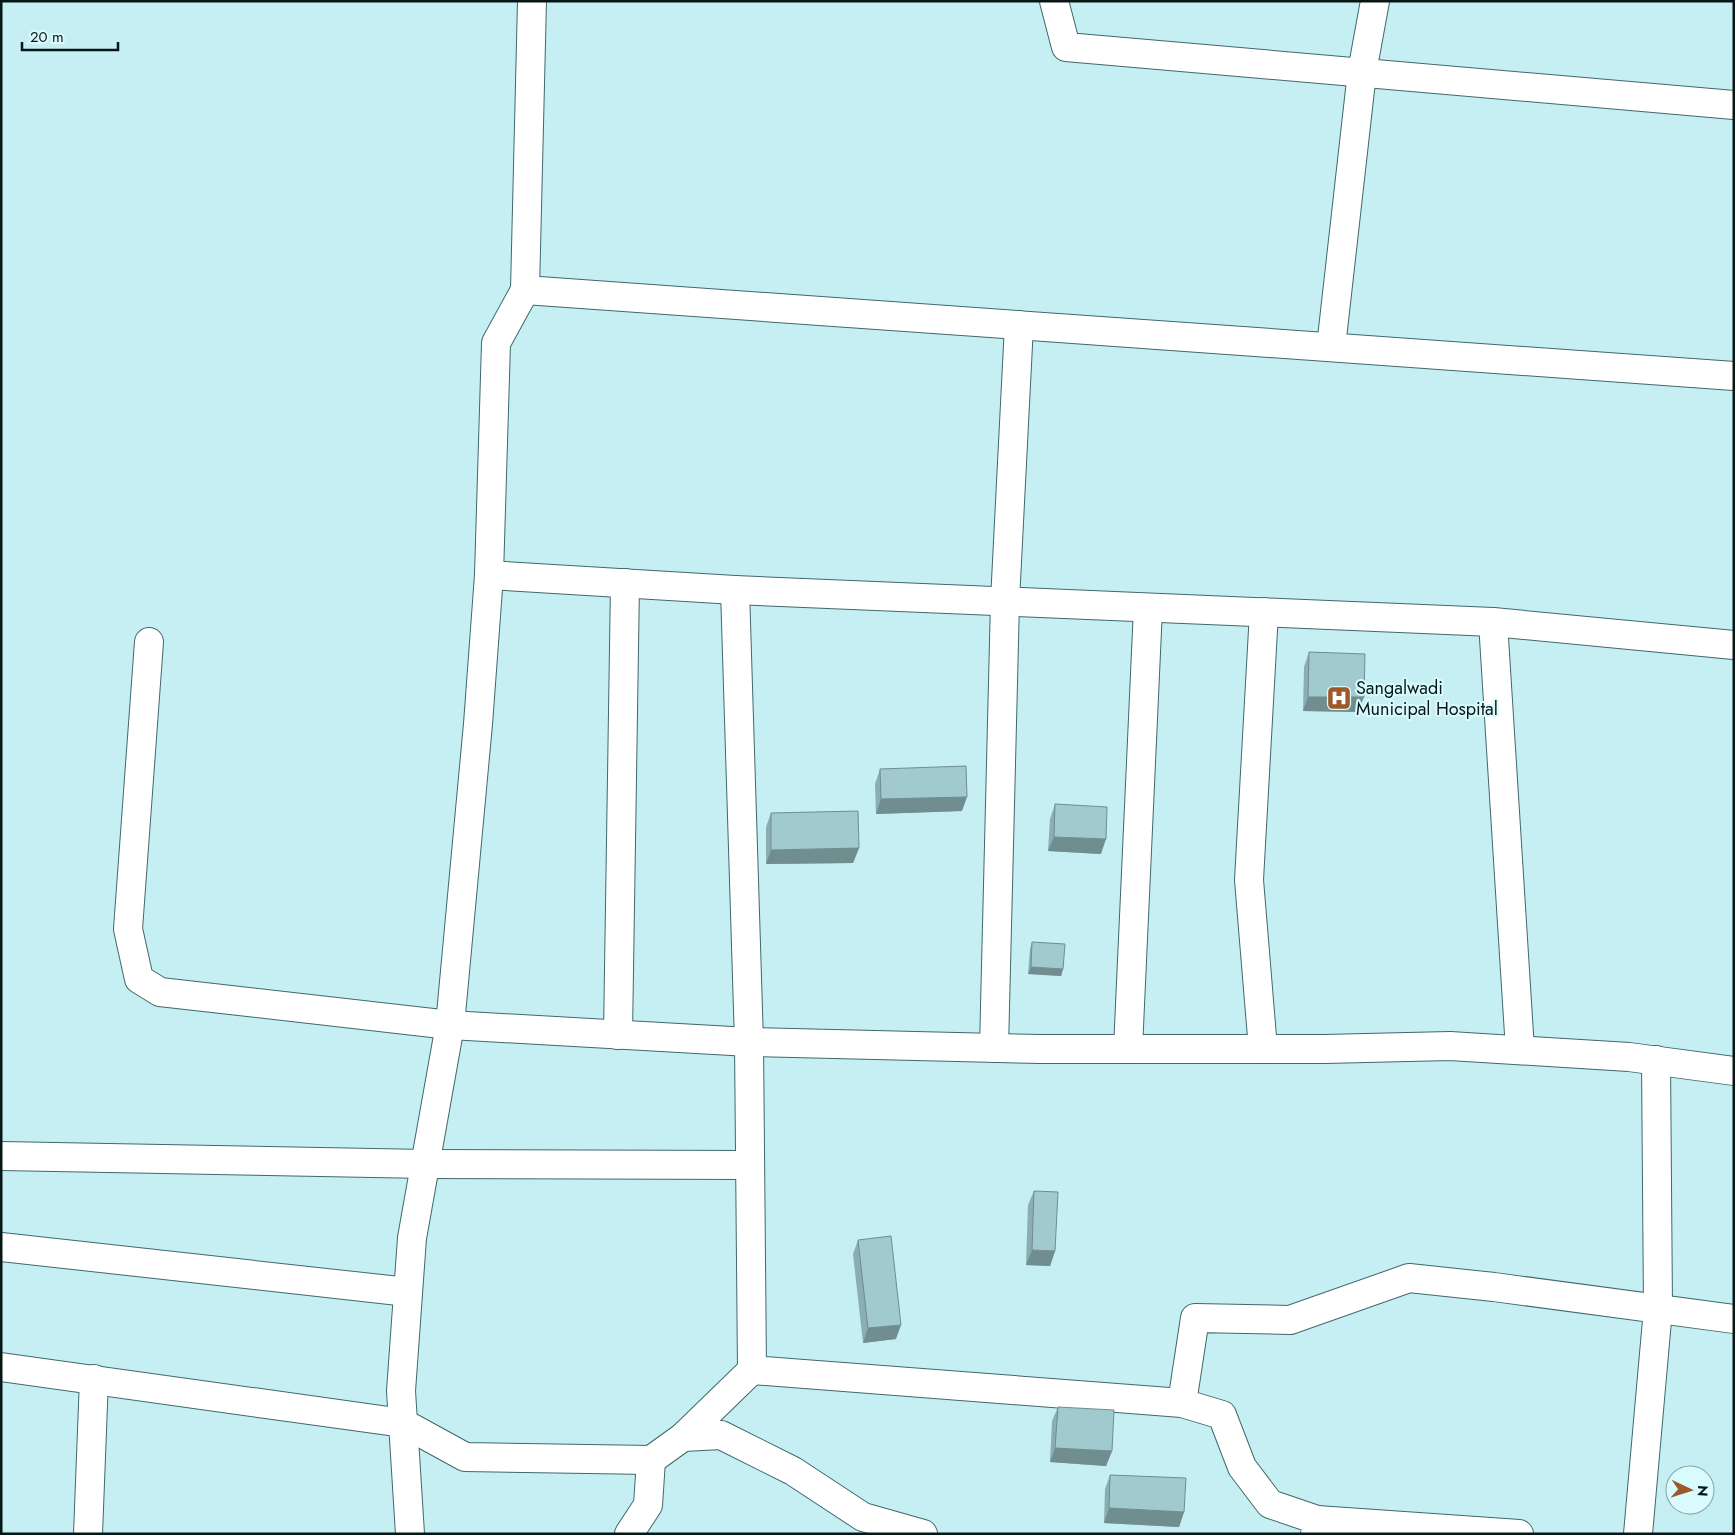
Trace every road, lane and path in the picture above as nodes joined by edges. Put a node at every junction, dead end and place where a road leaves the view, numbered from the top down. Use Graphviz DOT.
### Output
graph roads {
  1 [pos="532,1"];
  2 [pos="1054,1"];
  3 [pos="1374,1"];
  4 [pos="1362,72"];
  5 [pos="1734,105"];
  6 [pos="525,290"];
  7 [pos="1018,325"];
  8 [pos="1331,347"];
  9 [pos="1734,376"];
  10 [pos="489,575"];
  11 [pos="625,584"];
  12 [pos="735,590"];
  13 [pos="1005,601"];
  14 [pos="1148,608"];
  15 [pos="1264,612"];
  16 [pos="1493,622"];
  17 [pos="148,642"];
  18 [pos="1734,645"];
  19 [pos="450,1025"];
  20 [pos="618,1035"];
  21 [pos="749,1042"];
  22 [pos="994,1048"];
  23 [pos="1128,1049"];
  24 [pos="1263,1049"];
  25 [pos="1520,1050"];
  26 [pos="1656,1060"];
  27 [pos="1734,1071"];
  28 [pos="1,1156"];
  29 [pos="426,1164"];
  30 [pos="750,1164"];
  31 [pos="1,1247"];
  32 [pos="408,1292"];
  33 [pos="1658,1309"];
  34 [pos="1734,1319"];
  35 [pos="1,1367"];
  36 [pos="752,1370"];
  37 [pos="94,1379"];
  38 [pos="1182,1403"];
  39 [pos="403,1423"];
  40 [pos="683,1437"];
  41 [pos="651,1460"];
  42 [pos="1316,1527"];
  43 [pos="88,1534"];
  44 [pos="410,1534"];
  45 [pos="629,1534"];
  46 [pos="923,1534"];
  47 [pos="1519,1534"];
  48 [pos="1638,1534"];
  1 -- 6 [label="street"];
  2 -- 4 [label="street"];
  3 -- 4 [label="street"];
  4 -- 5 [label="street"];
  4 -- 8 [label="street"];
  6 -- 7 [label="street"];
  6 -- 10 [label="street"];
  7 -- 8 [label="street"];
  7 -- 13 [label="street"];
  8 -- 9 [label="street"];
  10 -- 11 [label="street"];
  10 -- 19 [label="street"];
  11 -- 12 [label="street"];
  11 -- 20 [label="street"];
  12 -- 13 [label="street"];
  12 -- 21 [label="street"];
  13 -- 14 [label="street"];
  13 -- 22 [label="street"];
  14 -- 15 [label="street"];
  14 -- 23 [label="street"];
  15 -- 16 [label="street"];
  15 -- 24 [label="street"];
  16 -- 18 [label="street"];
  16 -- 25 [label="street"];
  17 -- 19 [label="street"];
  19 -- 20 [label="street"];
  19 -- 29 [label="street"];
  20 -- 21 [label="street"];
  21 -- 22 [label="street"];
  21 -- 30 [label="street"];
  22 -- 23 [label="street"];
  23 -- 24 [label="street"];
  24 -- 25 [label="street"];
  25 -- 26 [label="street"];
  26 -- 27 [label="street"];
  26 -- 33 [label="street"];
  28 -- 29 [label="street"];
  29 -- 30 [label="street"];
  29 -- 32 [label="street"];
  30 -- 36 [label="street"];
  31 -- 32 [label="street"];
  32 -- 39 [label="street"];
  33 -- 34 [label="street"];
  33 -- 38 [label="street"];
  33 -- 48 [label="street"];
  35 -- 37 [label="street"];
  36 -- 38 [label="street"];
  36 -- 40 [label="street"];
  37 -- 39 [label="street"];
  37 -- 43 [label="street"];
  38 -- 42 [label="street"];
  39 -- 41 [label="street"];
  39 -- 44 [label="street"];
  40 -- 41 [label="street"];
  40 -- 46 [label="street"];
  41 -- 45 [label="street"];
  42 -- 47 [label="street"];
}
